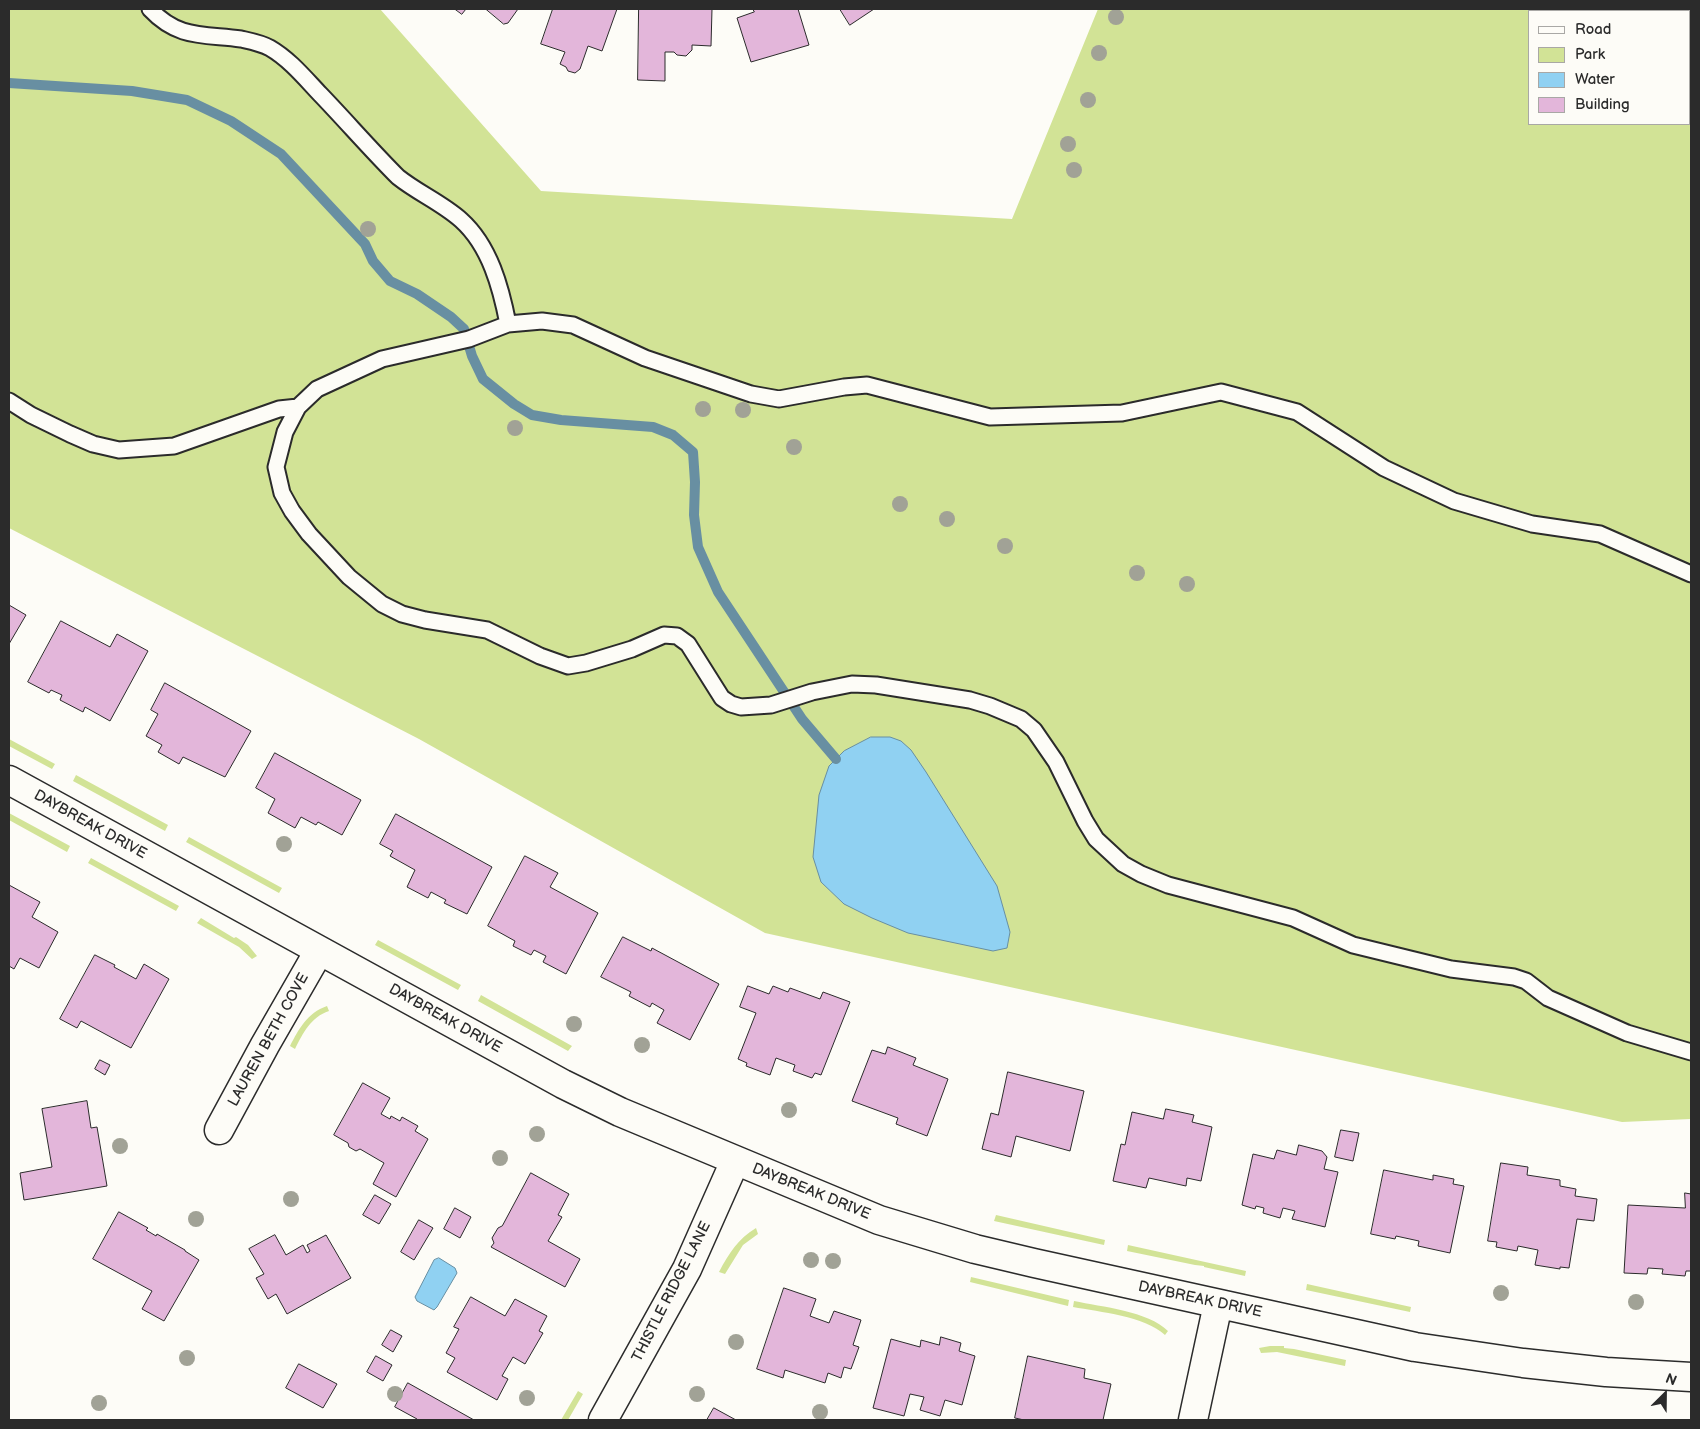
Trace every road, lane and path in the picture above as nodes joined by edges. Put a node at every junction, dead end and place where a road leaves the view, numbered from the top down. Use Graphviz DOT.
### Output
graph roads {
  1 [pos="150,9"];
  2 [pos="508,324"];
  3 [pos="9,401"];
  4 [pos="298,407"];
  5 [pos="1691,574"];
  6 [pos="9,780"];
  7 [pos="319,951"];
  8 [pos="1691,1052"];
  9 [pos="219,1130"];
  10 [pos="735,1161"];
  11 [pos="1218,1304"];
  12 [pos="1691,1377"];
  13 [pos="603,1420"];
  14 [pos="1193,1420"];
  1 -- 2 [label="lane"];
  2 -- 4 [label="lane"];
  2 -- 5 [label="lane"];
  3 -- 4 [label="lane"];
  4 -- 8 [label="lane"];
  6 -- 7 [label="street, DAYBREAK DRIVE"];
  7 -- 9 [label="street, LAUREN BETH COVE"];
  7 -- 10 [label="street, DAYBREAK DRIVE"];
  10 -- 11 [label="street, DAYBREAK DRIVE"];
  10 -- 13 [label="street, THISTLE RIDGE LANE"];
  11 -- 12 [label="street, DAYBREAK DRIVE"];
  11 -- 14 [label="street"];
}
